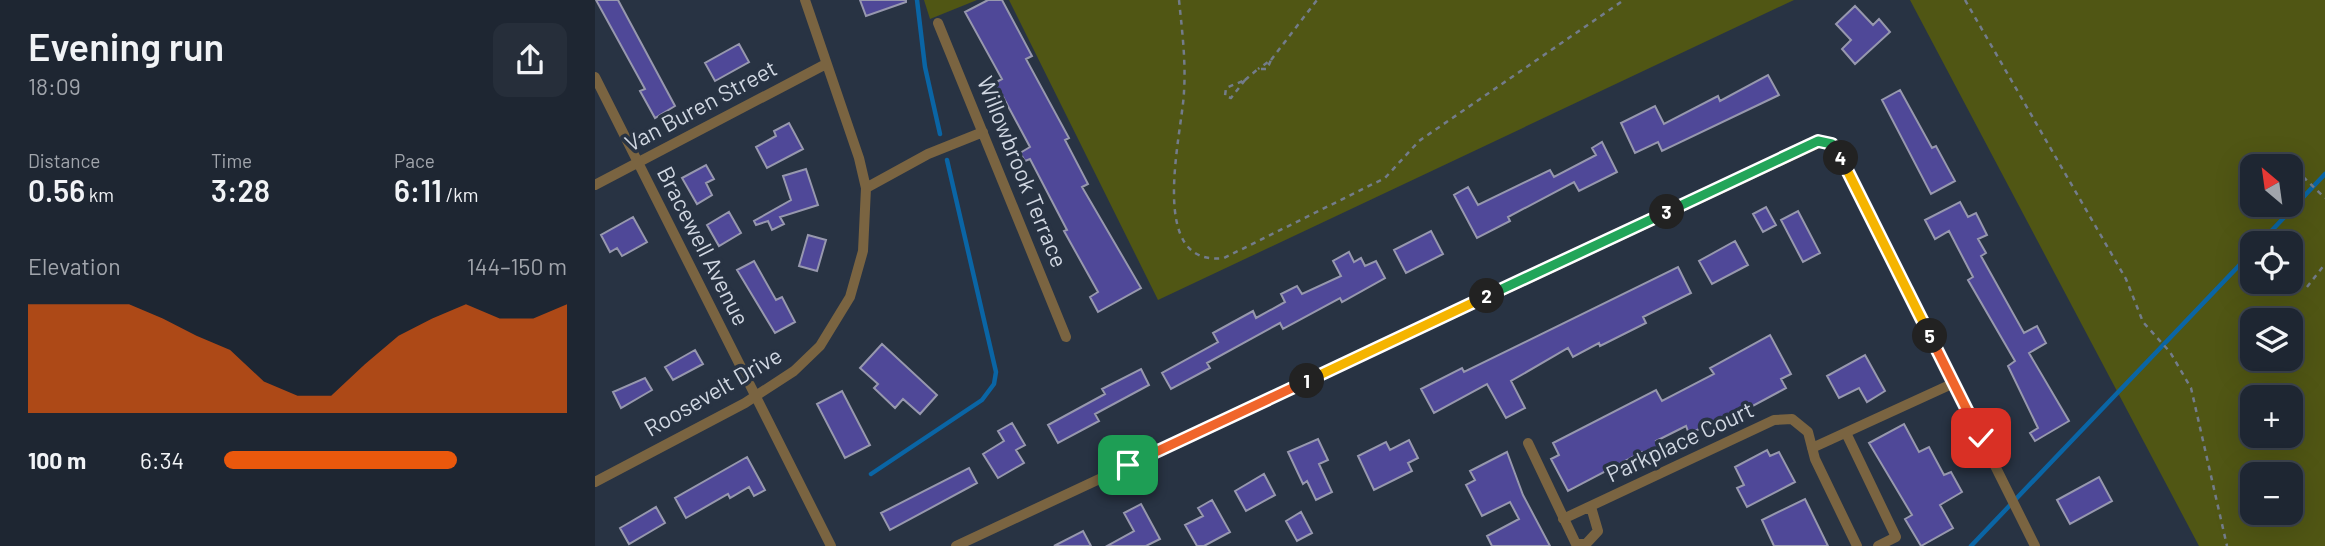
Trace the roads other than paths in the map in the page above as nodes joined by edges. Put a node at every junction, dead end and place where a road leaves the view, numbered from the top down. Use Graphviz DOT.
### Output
graph roads {
  1 [pos="805,0"];
  2 [pos="938,23"];
  3 [pos="826,64"];
  4 [pos="595,77"];
  5 [pos="983,132"];
  6 [pos="638,163"];
  7 [pos="595,185"];
  8 [pos="866,188"];
  9 [pos="1066,337"];
  10 [pos="1954,383"];
  11 [pos="755,396"];
  12 [pos="1847,435"];
  13 [pos="1528,443"];
  14 [pos="1812,448"];
  15 [pos="595,482"];
  16 [pos="1591,507"];
  17 [pos="1563,519"];
  18 [pos="831,546"];
  19 [pos="956,546"];
  20 [pos="1857,546"];
  21 [pos="1878,546"];
  22 [pos="2035,546"];
  1 -- 3 [label="street, Roosevelt Drive"];
  2 -- 5 [label="street, Willowbrook Terrace"];
  3 -- 6 [label="street, Van Buren Street"];
  3 -- 8 [label="street, Roosevelt Drive"];
  4 -- 6 [label="street, Bracewell Avenue"];
  5 -- 8 [label="street"];
  5 -- 9 [label="street, Willowbrook Terrace"];
  6 -- 7 [label="street, Van Buren Street"];
  6 -- 11 [label="street, Bracewell Avenue"];
  8 -- 11 [label="street, Roosevelt Drive"];
  10 -- 12 [label="street"];
  10 -- 19 [label="street"];
  10 -- 22 [label="street"];
  11 -- 15 [label="street, Roosevelt Drive"];
  11 -- 18 [label="street, Bracewell Avenue"];
  12 -- 14 [label="street"];
  12 -- 21 [label="street"];
  13 -- 17 [label="street, Parkplace Court"];
  14 -- 16 [label="street, Parkplace Court"];
  14 -- 20 [label="street, Parkplace Court"];
  16 -- 17 [label="street, Parkplace Court"];
  16 -- 17 [label="street, Parkplace Court"];
}
